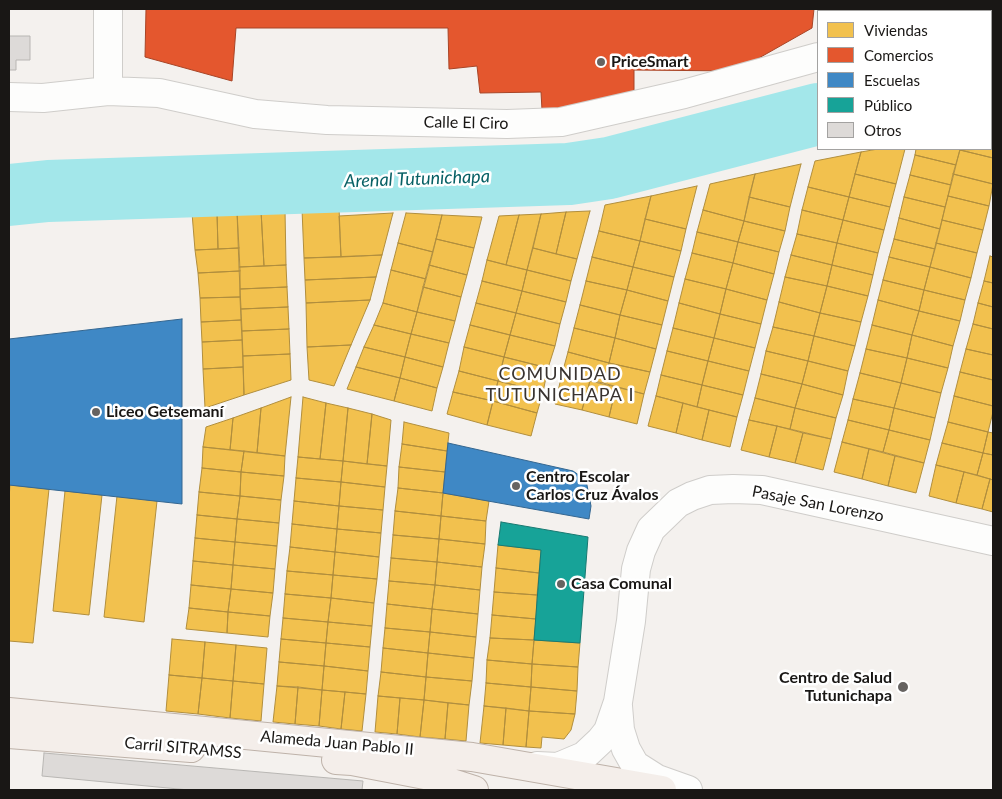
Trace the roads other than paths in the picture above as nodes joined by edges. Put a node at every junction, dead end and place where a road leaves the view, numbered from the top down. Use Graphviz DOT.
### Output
graph roads {
  1 [pos="108,9"];
  2 [pos="817,57"];
  3 [pos="108,91"];
  4 [pos="9,97"];
  5 [pos="993,541"];
  6 [pos="618,702"];
  7 [pos="9,712"];
  8 [pos="9,734"];
  9 [pos="518,764"];
  10 [pos="474,790"];
  11 [pos="662,790"];
  12 [pos="688,790"];
  1 -- 3 [label="street"];
  2 -- 3 [label="street, Calle El Ciro"];
  3 -- 4 [label="street, Calle El Ciro"];
  5 -- 6 [label="street, Pasaje San Lorenzo"];
  6 -- 9 [label="street, Pasaje San Lorenzo"];
  6 -- 12 [label="street, Pasaje San Lorenzo"];
  7 -- 9 [label="main road, Alameda Juan Pablo II"];
  8 -- 10 [label="main road, Carril SITRAMSS"];
  9 -- 11 [label="main road, Alameda Juan Pablo II"];
}
